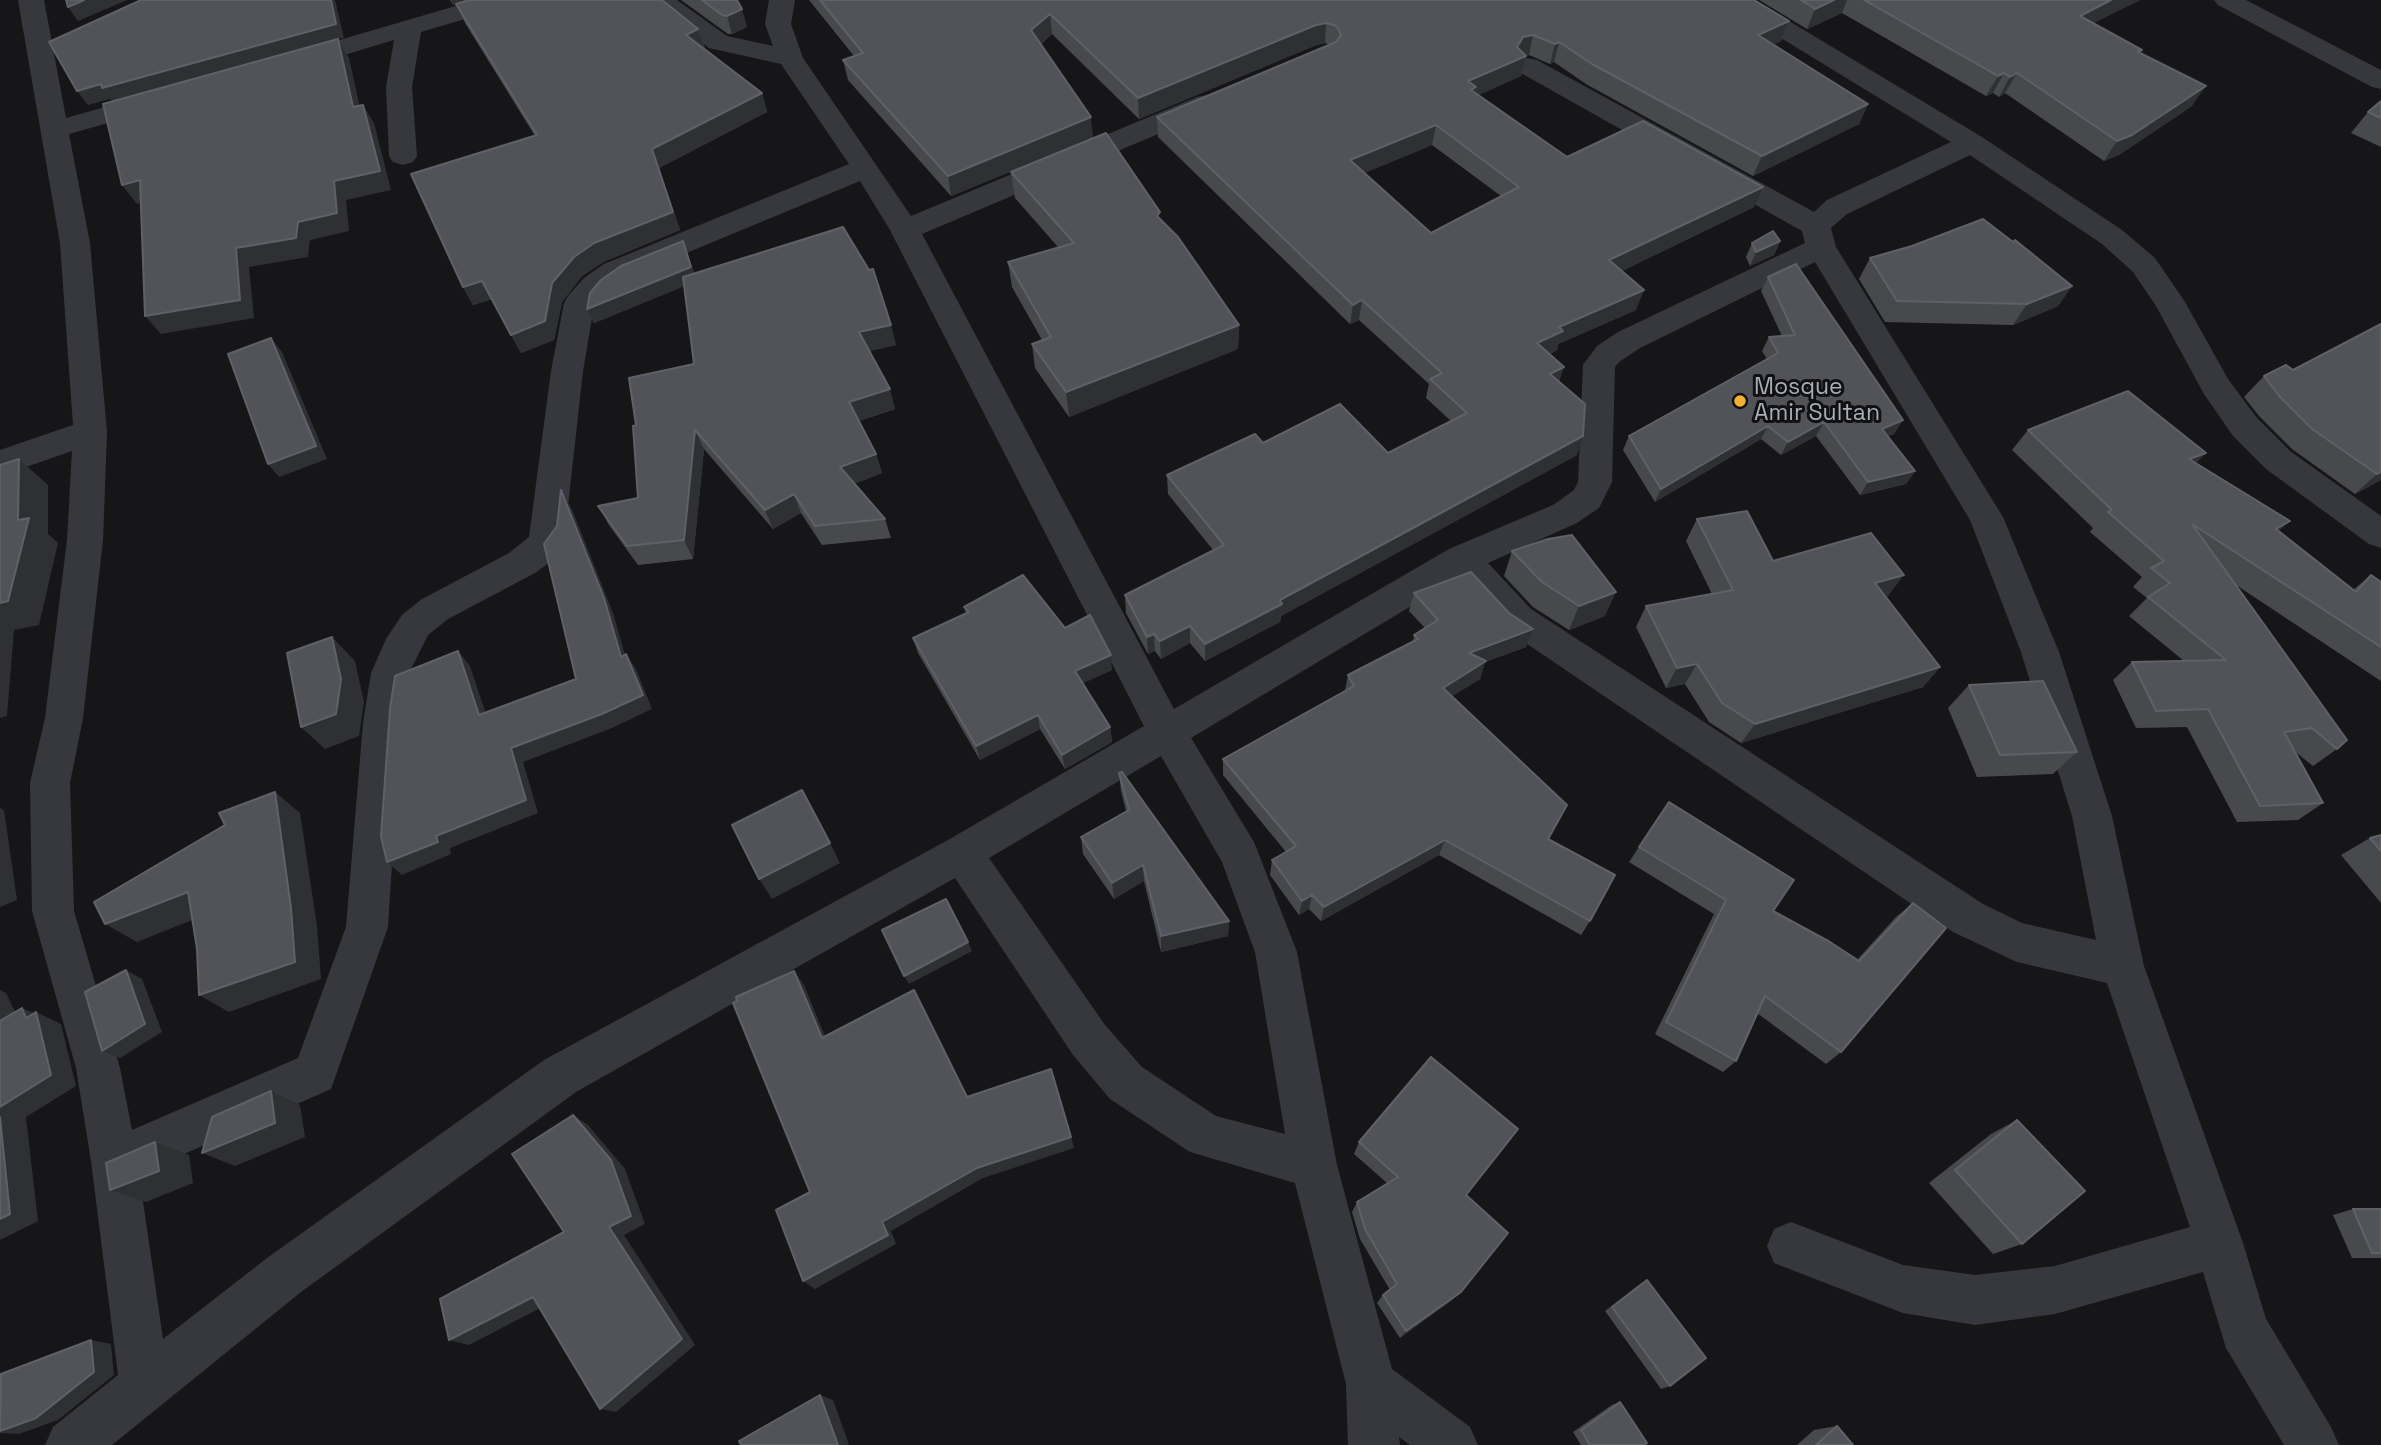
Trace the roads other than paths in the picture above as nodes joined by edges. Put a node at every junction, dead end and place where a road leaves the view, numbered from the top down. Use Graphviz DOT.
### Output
graph roads {
  1 [pos="31,0"];
  2 [pos="503,0"];
  3 [pos="661,0"];
  4 [pos="782,0"];
  5 [pos="1736,0"];
  6 [pos="2227,0"];
  7 [pos="410,30"];
  8 [pos="66,39"];
  9 [pos="41,50"];
  10 [pos="790,58"];
  11 [pos="1528,66"];
  12 [pos="265,70"];
  13 [pos="2381,81"];
  14 [pos="1226,95"];
  15 [pos="174,96"];
  16 [pos="56,129"];
  17 [pos="1972,143"];
  18 [pos="403,156"];
  19 [pos="866,168"];
  20 [pos="905,230"];
  21 [pos="1819,237"];
  22 [pos="90,432"];
  23 [pos="0,463"];
  24 [pos="2381,534"];
  25 [pos="1462,559"];
  26 [pos="1167,732"];
  27 [pos="962,853"];
  28 [pos="2123,966"];
  29 [pos="114,1161"];
  30 [pos="1314,1166"];
  31 [pos="2219,1242"];
  32 [pos="1791,1246"];
  33 [pos="1371,1384"];
  34 [pos="145,1388"];
  35 [pos="71,1445"];
  36 [pos="1374,1445"];
  37 [pos="1452,1445"];
  38 [pos="2313,1445"];
  1 -- 9 [label="street"];
  2 -- 7 [label="street"];
  3 -- 10 [label="street"];
  4 -- 10 [label="street"];
  5 -- 17 [label="street"];
  6 -- 13 [label="street"];
  7 -- 12 [label="street"];
  7 -- 18 [label="street"];
  8 -- 9 [label="street"];
  9 -- 16 [label="street"];
  10 -- 19 [label="street"];
  11 -- 21 [label="street"];
  14 -- 20 [label="street"];
  15 -- 16 [label="street"];
  16 -- 22 [label="street"];
  17 -- 21 [label="street"];
  17 -- 24 [label="street"];
  19 -- 20 [label="street"];
  19 -- 29 [label="street"];
  20 -- 26 [label="street"];
  21 -- 25 [label="street"];
  21 -- 28 [label="street"];
  22 -- 23 [label="street"];
  22 -- 29 [label="street"];
  25 -- 26 [label="street"];
  25 -- 28 [label="street"];
  26 -- 27 [label="street"];
  26 -- 30 [label="street"];
  27 -- 30 [label="street"];
  27 -- 34 [label="street"];
  28 -- 31 [label="street"];
  29 -- 34 [label="street"];
  30 -- 33 [label="street"];
  31 -- 32 [label="street"];
  31 -- 38 [label="street"];
  33 -- 36 [label="street"];
  33 -- 37 [label="street"];
  34 -- 35 [label="street"];
}
